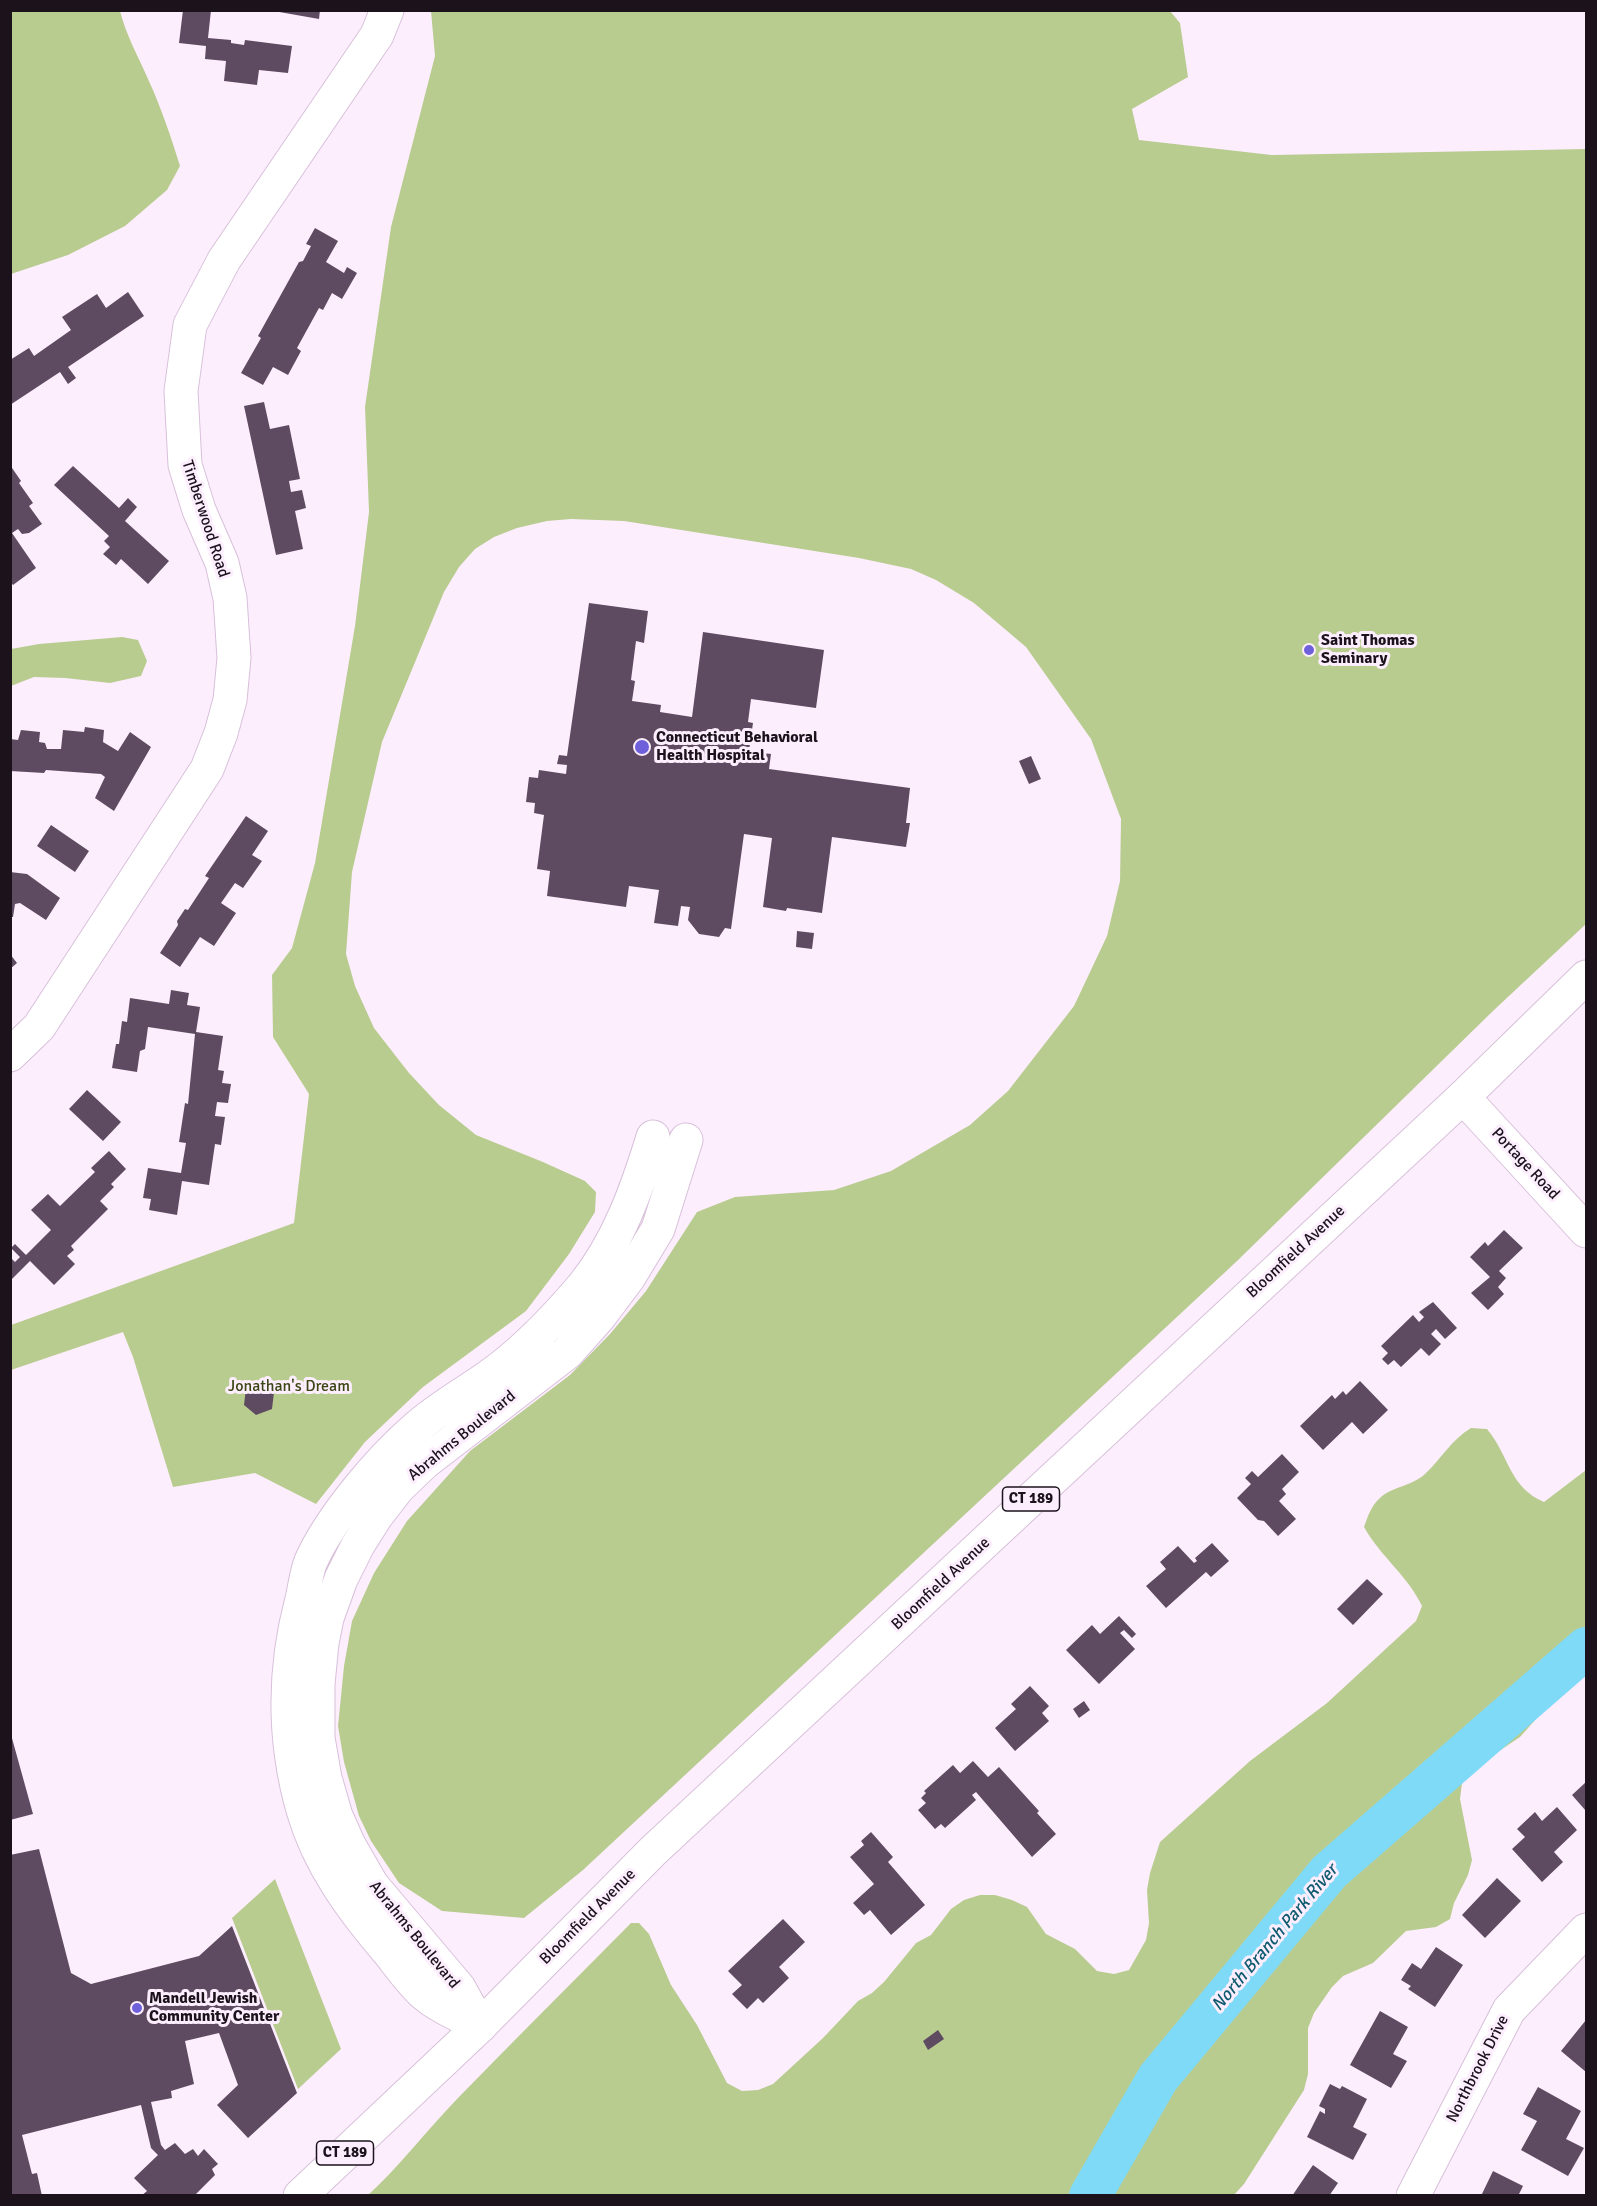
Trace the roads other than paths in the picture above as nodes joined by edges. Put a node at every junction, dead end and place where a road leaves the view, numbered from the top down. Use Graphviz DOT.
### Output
graph roads {
  1 [pos="387,10"];
  2 [pos="1587,976"];
  3 [pos="10,1055"];
  4 [pos="1463,1097"];
  5 [pos="653,1137"];
  6 [pos="686,1140"];
  7 [pos="1587,1231"];
  8 [pos="1587,1930"];
  9 [pos="480,2026"];
  10 [pos="300,2196"];
  11 [pos="1413,2196"];
  1 -- 3 [label="street, Timberwood Road"];
  2 -- 4 [label="street, Bloomfield Avenue / CT 189"];
  4 -- 7 [label="street, Portage Road"];
  4 -- 9 [label="street, Bloomfield Avenue / CT 189"];
  5 -- 9 [label="street, Abrahms Boulevard"];
  6 -- 9 [label="street, Abrahms Boulevard"];
  8 -- 11 [label="street, Northbrook Drive"];
  9 -- 10 [label="street, Bloomfield Avenue / CT 189"];
}
